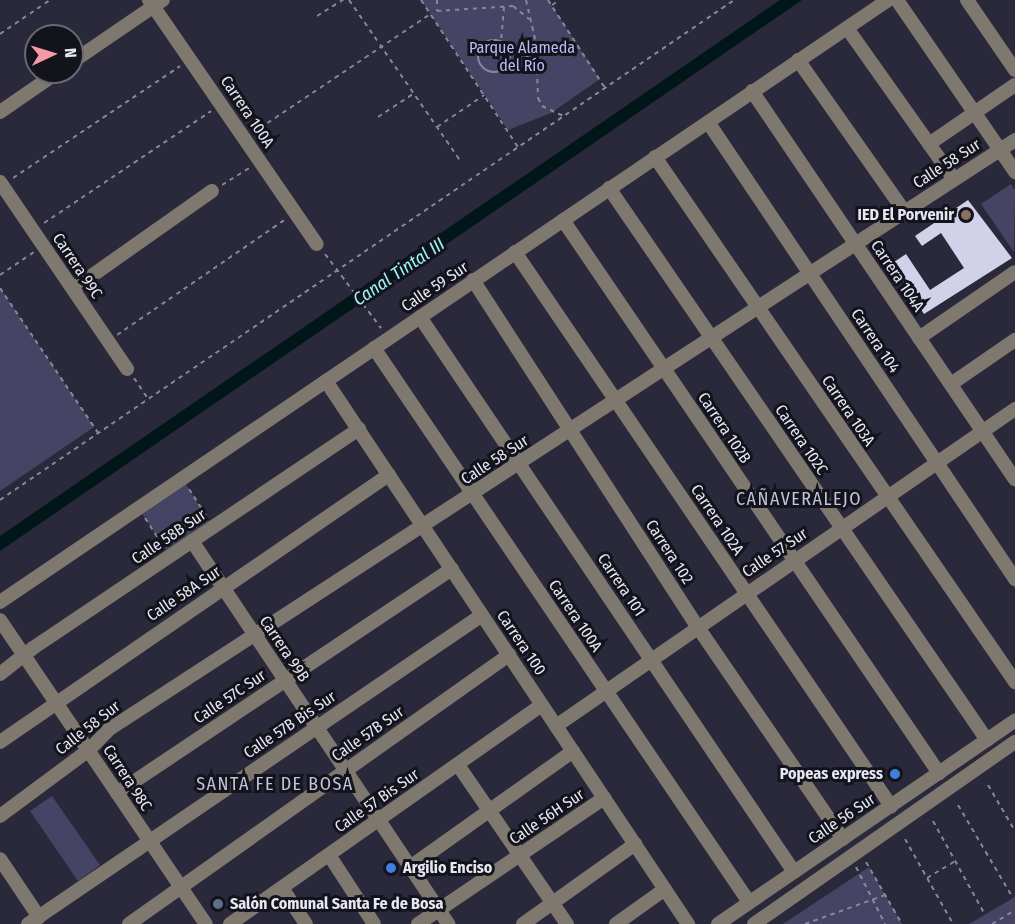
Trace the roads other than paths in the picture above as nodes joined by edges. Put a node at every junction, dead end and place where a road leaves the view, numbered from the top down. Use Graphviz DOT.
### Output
graph roads {
  1 [pos="888,0"];
  2 [pos="897,0"];
  3 [pos="967,0"];
  4 [pos="156,2"];
  5 [pos="847,28"];
  6 [pos="84,53"];
  7 [pos="798,60"];
  8 [pos="1015,70"];
  9 [pos="41,84"];
  10 [pos="1015,85"];
  11 [pos="752,91"];
  12 [pos="0,112"];
  13 [pos="974,113"];
  14 [pos="708,122"];
  15 [pos="1015,140"];
  16 [pos="929,144"];
  17 [pos="1000,150"];
  18 [pos="655,157"];
  19 [pos="1015,172"];
  20 [pos="954,179"];
  21 [pos="1,184"];
  22 [pos="609,188"];
  23 [pos="212,191"];
  24 [pos="905,212"];
  25 [pos="563,220"];
  26 [pos="317,244"];
  27 [pos="856,244"];
  28 [pos="515,252"];
  29 [pos="1015,272"];
  30 [pos="810,274"];
  31 [pos="473,280"];
  32 [pos="73,289"];
  33 [pos="758,308"];
  34 [pos="420,317"];
  35 [pos="712,338"];
  36 [pos="919,338"];
  37 [pos="1015,340"];
  38 [pos="374,348"];
  39 [pos="127,369"];
  40 [pos="664,369"];
  41 [pos="326,381"];
  42 [pos="951,384"];
  43 [pos="616,401"];
  44 [pos="1015,409"];
  45 [pos="359,429"];
  46 [pos="571,430"];
  47 [pos="982,431"];
  48 [pos="937,463"];
  49 [pos="519,464"];
  50 [pos="389,475"];
  51 [pos="1015,480"];
  52 [pos="473,495"];
  53 [pos="887,496"];
  54 [pos="423,525"];
  55 [pos="841,528"];
  56 [pos="192,541"];
  57 [pos="794,560"];
  58 [pos="452,569"];
  59 [pos="1015,579"];
  60 [pos="223,588"];
  61 [pos="746,593"];
  62 [pos="0,602"];
  63 [pos="482,615"];
  64 [pos="0,620"];
  65 [pos="697,626"];
  66 [pos="254,634"];
  67 [pos="509,655"];
  68 [pos="24,657"];
  69 [pos="650,658"];
  70 [pos="0,675"];
  71 [pos="285,681"];
  72 [pos="1015,682"];
  73 [pos="605,689"];
  74 [pos="56,704"];
  75 [pos="542,705"];
  76 [pos="1010,724"];
  77 [pos="556,726"];
  78 [pos="316,728"];
  79 [pos="987,740"];
  80 [pos="0,742"];
  81 [pos="1015,743"];
  82 [pos="89,750"];
  83 [pos="573,751"];
  84 [pos="458,765"];
  85 [pos="345,771"];
  86 [pos="939,773"];
  87 [pos="117,793"];
  88 [pos="604,798"];
  89 [pos="891,806"];
  90 [pos="487,809"];
  91 [pos="0,816"];
  92 [pos="378,820"];
  93 [pos="843,839"];
  94 [pos="149,840"];
  95 [pos="635,844"];
  96 [pos="329,855"];
  97 [pos="519,855"];
  98 [pos="0,860"];
  99 [pos="410,867"];
  100 [pos="794,872"];
  101 [pos="282,888"];
  102 [pos="182,889"];
  103 [pos="665,889"];
  104 [pos="749,902"];
  105 [pos="552,903"];
  106 [pos="439,911"];
  107 [pos="34,920"];
  108 [pos="129,924"];
  109 [pos="206,924"];
  110 [pos="230,924"];
  111 [pos="306,924"];
  112 [pos="374,924"];
  113 [pos="418,924"];
  114 [pos="448,924"];
  115 [pos="523,924"];
  116 [pos="567,924"];
  117 [pos="616,924"];
  118 [pos="688,924"];
  119 [pos="718,924"];
  120 [pos="754,924"];
  1 -- 5 [label="street, Calle 59 Sur"];
  2 -- 13 [label="street"];
  3 -- 8 [label="street"];
  4 -- 6 [label="street"];
  4 -- 26 [label="street, Carrera 100A"];
  5 -- 7 [label="street, Calle 59 Sur"];
  5 -- 16 [label="street"];
  7 -- 11 [label="street, Calle 59 Sur"];
  7 -- 24 [label="street"];
  9 -- 12 [label="street"];
  10 -- 13 [label="street"];
  11 -- 14 [label="street, Calle 59 Sur"];
  11 -- 27 [label="street, Carrera 104A"];
  13 -- 16 [label="street"];
  13 -- 17 [label="street"];
  14 -- 18 [label="street, Calle 59 Sur"];
  14 -- 30 [label="street, Carrera 104"];
  15 -- 17 [label="street, Calle 58 Sur"];
  16 -- 20 [label="street"];
  17 -- 19 [label="street"];
  17 -- 20 [label="street, Calle 58 Sur"];
  18 -- 22 [label="street, Calle 59 Sur"];
  18 -- 33 [label="street, Carrera 103A"];
  20 -- 24 [label="street, Calle 58 Sur"];
  21 -- 32 [label="street, Carrera 99C"];
  22 -- 25 [label="street, Calle 59 Sur"];
  22 -- 35 [label="street, Carrera 102C"];
  23 -- 32 [label="street"];
  24 -- 27 [label="street, Calle 58 Sur"];
  25 -- 28 [label="street, Calle 59 Sur"];
  25 -- 40 [label="street, Carrera 102B"];
  27 -- 30 [label="street, Calle 58 Sur"];
  27 -- 36 [label="street, Carrera 104A"];
  28 -- 31 [label="street, Calle 59 Sur"];
  28 -- 43 [label="street, Carrera 102A"];
  29 -- 36 [label="street"];
  30 -- 33 [label="street, Calle 58 Sur"];
  30 -- 48 [label="street, Carrera 104"];
  31 -- 34 [label="street, Calle 59 Sur"];
  31 -- 46 [label="street, Carrera 102"];
  32 -- 39 [label="street, Carrera 99C"];
  33 -- 35 [label="street, Calle 58 Sur"];
  33 -- 53 [label="street, Carrera 103A"];
  34 -- 38 [label="street, Calle 59 Sur"];
  34 -- 49 [label="street, Carrera 101"];
  35 -- 40 [label="street, Calle 58 Sur"];
  35 -- 55 [label="street, Carrera 102C"];
  36 -- 42 [label="street, Carrera 104A"];
  37 -- 42 [label="street"];
  38 -- 41 [label="street, Calle 59 Sur"];
  38 -- 52 [label="street, Carrera 100A"];
  40 -- 43 [label="street, Calle 58 Sur"];
  40 -- 57 [label="street, Carrera 102B"];
  41 -- 45 [label="street, Carrera 100"];
  41 -- 62 [label="street, Calle 59 Sur"];
  42 -- 47 [label="street, Carrera 104A"];
  43 -- 46 [label="street, Calle 58 Sur"];
  43 -- 61 [label="street, Carrera 102A"];
  44 -- 47 [label="street, Calle 57 Sur"];
  45 -- 50 [label="street, Carrera 100"];
  45 -- 56 [label="street, Calle 58B Sur"];
  46 -- 49 [label="street, Calle 58 Sur"];
  46 -- 65 [label="street, Carrera 102"];
  47 -- 48 [label="street, Calle 57 Sur"];
  47 -- 51 [label="street, Carrera 104A"];
  48 -- 53 [label="street, Calle 57 Sur"];
  48 -- 59 [label="street, Carrera 104"];
  49 -- 52 [label="street, Calle 58 Sur"];
  49 -- 69 [label="street, Carrera 101"];
  50 -- 54 [label="street, Carrera 100"];
  50 -- 60 [label="street, Calle 58A Sur"];
  52 -- 54 [label="street, Calle 58 Sur"];
  52 -- 73 [label="street, Carrera 100A"];
  53 -- 55 [label="street, Calle 57 Sur"];
  53 -- 72 [label="street, Carrera 103A"];
  54 -- 58 [label="street, Carrera 100"];
  54 -- 66 [label="street, Calle 58 Sur"];
  55 -- 57 [label="street, Calle 57 Sur"];
  55 -- 79 [label="street, Carrera 102C"];
  56 -- 60 [label="street, Carrera 99B"];
  56 -- 68 [label="street, Calle 58B Sur"];
  57 -- 61 [label="street, Calle 57 Sur"];
  57 -- 86 [label="street, Carrera 102B"];
  58 -- 63 [label="street, Carrera 100"];
  58 -- 71 [label="street, Calle 57C Sur"];
  60 -- 66 [label="street, Carrera 99B"];
  60 -- 74 [label="street, Calle 58A Sur"];
  61 -- 65 [label="street, Calle 57 Sur"];
  61 -- 89 [label="street, Carrera 102A"];
  63 -- 67 [label="street, Carrera 100"];
  63 -- 78 [label="street, Calle 57B Bis Sur"];
  64 -- 68 [label="street, Carrera 98C"];
  65 -- 69 [label="street, Calle 57 Sur"];
  65 -- 93 [label="street, Carrera 102"];
  66 -- 71 [label="street, Carrera 99B"];
  66 -- 82 [label="street, Calle 58 Sur"];
  67 -- 75 [label="street, Carrera 100"];
  67 -- 85 [label="street, Calle 57B Sur"];
  68 -- 70 [label="street, Calle 58B Sur"];
  68 -- 74 [label="street, Carrera 98C"];
  69 -- 73 [label="street, Calle 57 Sur"];
  69 -- 100 [label="street, Carrera 101"];
  71 -- 78 [label="street, Carrera 99B"];
  71 -- 87 [label="street, Calle 57C Sur"];
  73 -- 77 [label="street, Calle 57 Sur"];
  73 -- 104 [label="street, Carrera 100A"];
  74 -- 80 [label="street, Calle 58A Sur"];
  74 -- 82 [label="street, Carrera 98C"];
  75 -- 77 [label="street, Carrera 100"];
  75 -- 84 [label="street, Calle 57 Bis Sur"];
  76 -- 79 [label="street, Calle 56 Sur"];
  76 -- 81 [label="street"];
  77 -- 83 [label="street, Carrera 100"];
  78 -- 85 [label="street, Carrera 99B"];
  78 -- 94 [label="street, Calle 57B Bis Sur"];
  79 -- 86 [label="street, Calle 56 Sur"];
  81 -- 120 [label="street"];
  82 -- 87 [label="street, Carrera 98C"];
  82 -- 91 [label="street, Calle 58 Sur"];
  83 -- 88 [label="street, Carrera 100"];
  83 -- 90 [label="street"];
  84 -- 90 [label="street"];
  84 -- 92 [label="street, Calle 57 Bis Sur"];
  85 -- 92 [label="street, Carrera 99B"];
  85 -- 102 [label="street, Calle 57B Sur"];
  86 -- 89 [label="street, Calle 56 Sur"];
  87 -- 94 [label="street, Carrera 98C"];
  88 -- 95 [label="street, Carrera 100"];
  88 -- 97 [label="street, Calle 56H Sur"];
  89 -- 93 [label="street, Calle 56 Sur"];
  90 -- 97 [label="street"];
  90 -- 99 [label="street"];
  92 -- 96 [label="street, Calle 57 Bis Sur"];
  92 -- 99 [label="street, Carrera 99B"];
  93 -- 100 [label="street, Calle 56 Sur"];
  94 -- 102 [label="street, Carrera 98C"];
  94 -- 107 [label="street, Calle 57B Bis Sur"];
  95 -- 103 [label="street, Carrera 100"];
  95 -- 105 [label="street"];
  96 -- 101 [label="street, Calle 57 Bis Sur"];
  96 -- 112 [label="street"];
  97 -- 105 [label="street"];
  97 -- 106 [label="street, Calle 56H Sur"];
  98 -- 107 [label="street"];
  99 -- 106 [label="street, Carrera 99B"];
  100 -- 104 [label="street, Calle 56 Sur"];
  101 -- 110 [label="street, Calle 57 Bis Sur"];
  101 -- 111 [label="street"];
  102 -- 108 [label="street, Calle 57B Sur"];
  102 -- 109 [label="street, Carrera 98C"];
  103 -- 117 [label="street"];
  103 -- 118 [label="street, Carrera 100"];
  104 -- 119 [label="street, Calle 56 Sur"];
  105 -- 115 [label="street"];
  105 -- 116 [label="street"];
  106 -- 113 [label="street, Calle 56H Sur"];
  106 -- 114 [label="street, Carrera 99B"];
}
